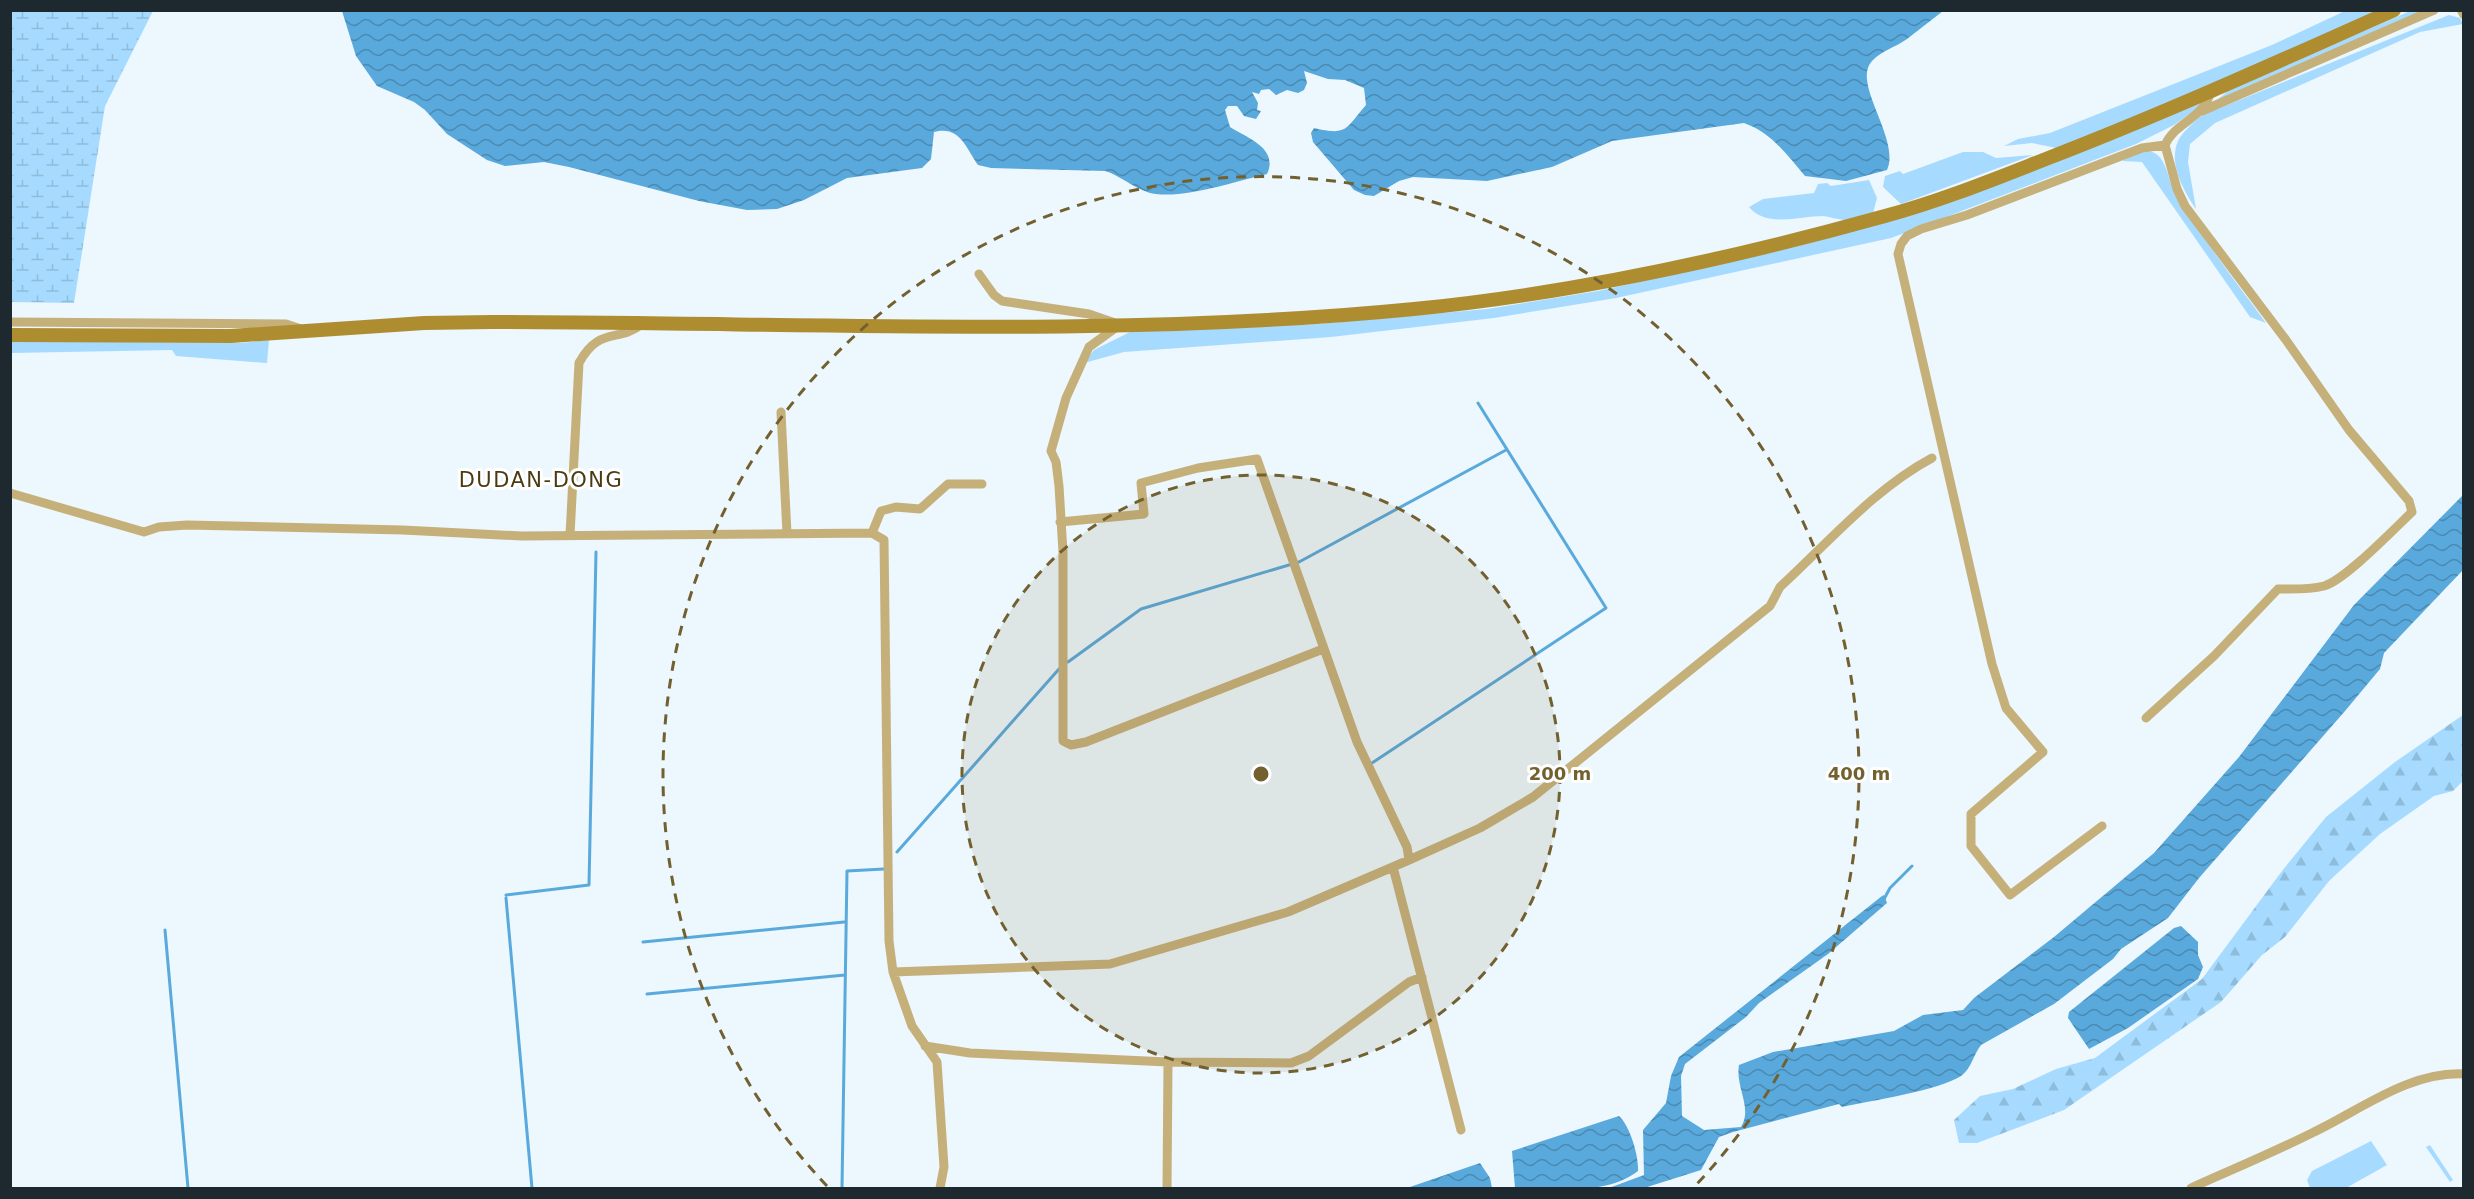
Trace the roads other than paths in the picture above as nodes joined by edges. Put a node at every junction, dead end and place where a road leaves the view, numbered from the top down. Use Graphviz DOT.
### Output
graph roads {
  1 [pos="2394,10"];
  2 [pos="2434,10"];
  3 [pos="2461,10"];
  4 [pos="2463,15"];
  5 [pos="2211,91"];
  6 [pos="2202,111"];
  7 [pos="2165,145"];
  8 [pos="979,274"];
  9 [pos="10,322"];
  10 [pos="644,322"];
  11 [pos="1120,324"];
  12 [pos="309,331"];
  13 [pos="10,335"];
  14 [pos="781,412"];
  15 [pos="1932,458"];
  16 [pos="982,484"];
  17 [pos="10,493"];
  18 [pos="1060,522"];
  19 [pos="872,532"];
  20 [pos="787,534"];
  21 [pos="570,535"];
  22 [pos="1323,649"];
  23 [pos="2146,718"];
  24 [pos="2102,826"];
  25 [pos="1408,860"];
  26 [pos="1393,867"];
  27 [pos="893,972"];
  28 [pos="1422,977"];
  29 [pos="926,1046"];
  30 [pos="1168,1062"];
  31 [pos="2463,1074"];
  32 [pos="1461,1130"];
  33 [pos="940,1188"];
  34 [pos="1167,1188"];
  35 [pos="2191,1188"];
  1 -- 5 [label="street"];
  2 -- 6 [label="street"];
  3 -- 4 [label="street"];
  5 -- 6 [label="street"];
  5 -- 11 [label="street"];
  6 -- 7 [label="street"];
  7 -- 23 [label="street"];
  7 -- 24 [label="street"];
  8 -- 11 [label="street"];
  9 -- 12 [label="street"];
  10 -- 11 [label="street"];
  10 -- 12 [label="street"];
  10 -- 21 [label="street"];
  11 -- 18 [label="street"];
  12 -- 13 [label="street"];
  14 -- 20 [label="street"];
  15 -- 25 [label="street"];
  16 -- 19 [label="street"];
  17 -- 21 [label="street"];
  18 -- 22 [label="street"];
  18 -- 22 [label="street"];
  19 -- 20 [label="street"];
  19 -- 27 [label="street"];
  20 -- 21 [label="street"];
  22 -- 25 [label="street"];
  25 -- 26 [label="street"];
  26 -- 27 [label="street"];
  26 -- 28 [label="street"];
  27 -- 29 [label="street"];
  28 -- 30 [label="street"];
  28 -- 32 [label="street"];
  29 -- 30 [label="street"];
  29 -- 33 [label="street"];
  30 -- 34 [label="street"];
  31 -- 35 [label="street"];
}
